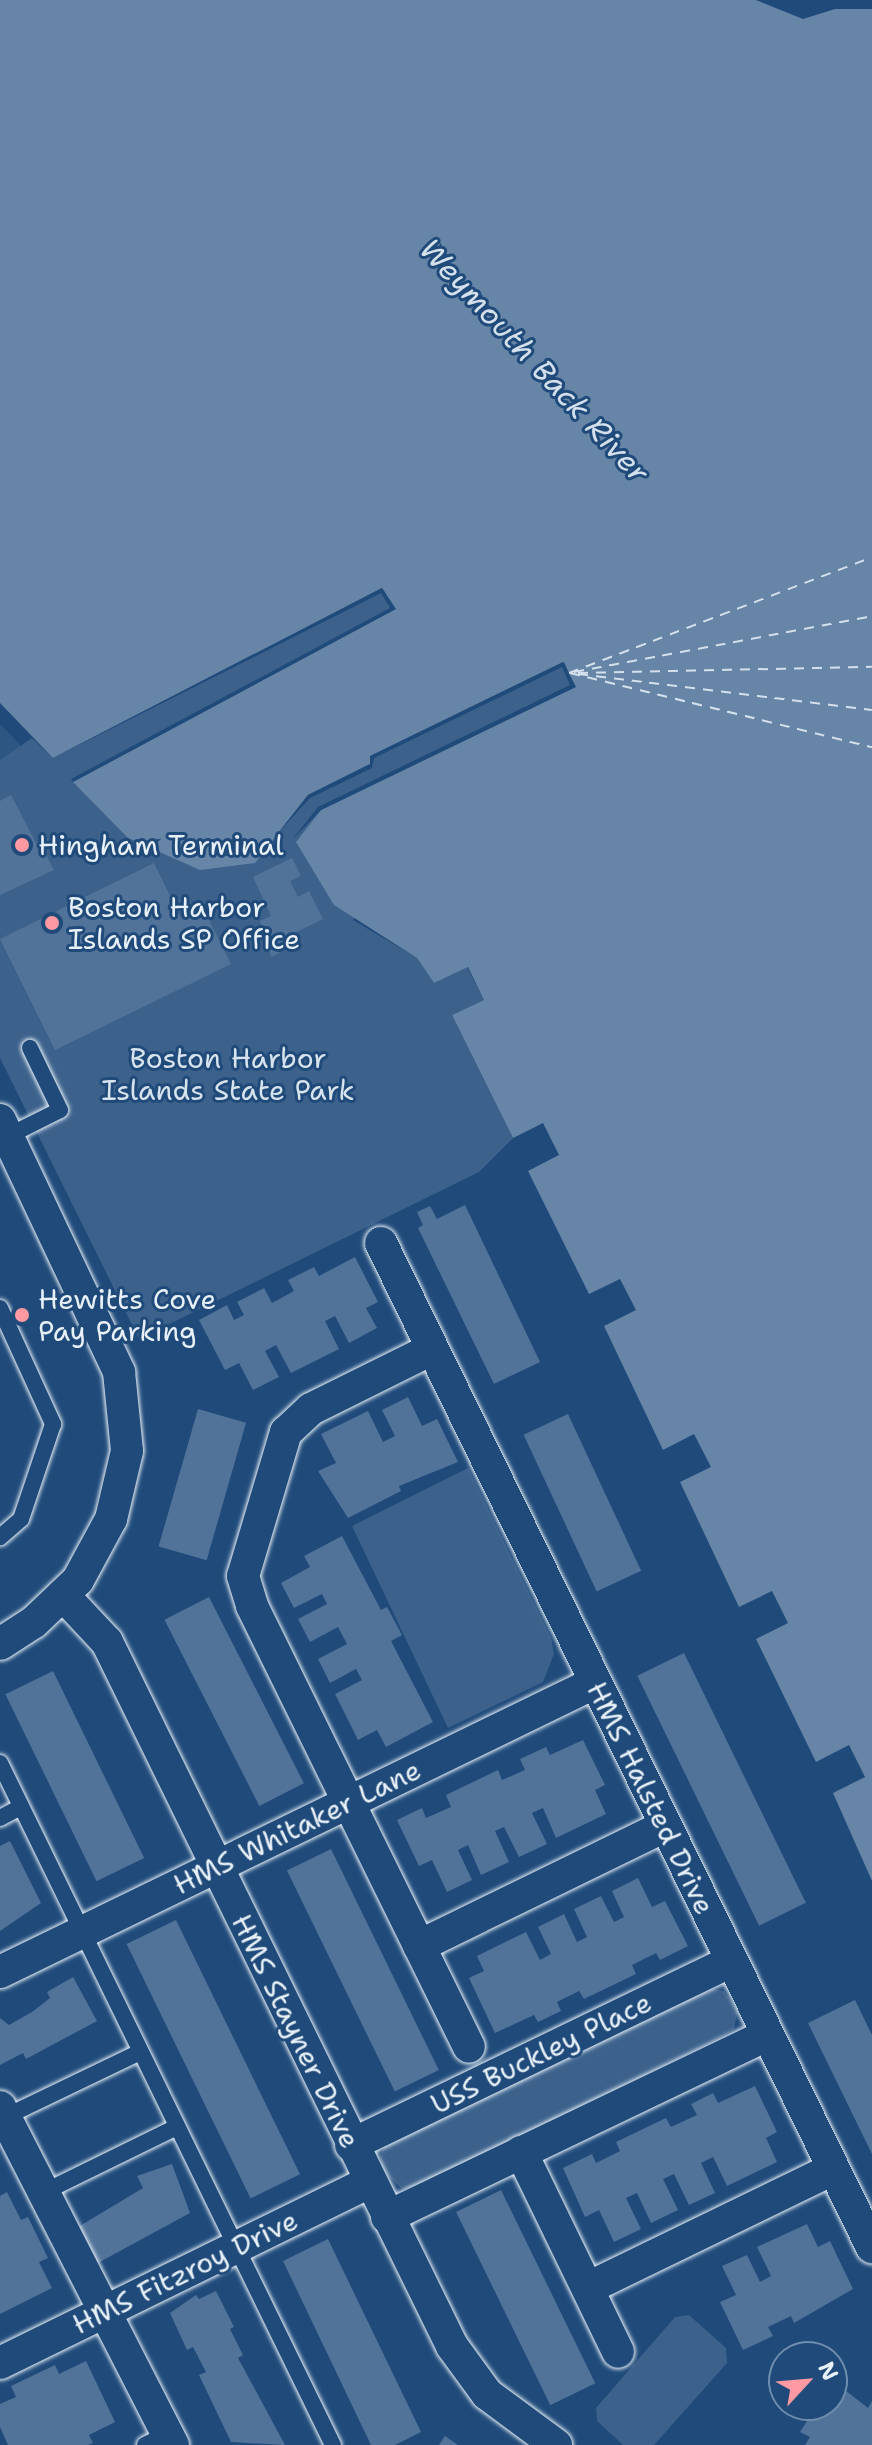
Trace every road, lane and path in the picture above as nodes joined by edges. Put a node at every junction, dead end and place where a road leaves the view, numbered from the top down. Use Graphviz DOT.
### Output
graph roads {
  1 [pos="30,1048"];
  2 [pos="4,1128"];
  3 [pos="381,1243"];
  4 [pos="0,1308"];
  5 [pos="430,1350"];
  6 [pos="0,1537"];
  7 [pos="63,1595"];
  8 [pos="0,1644"];
  9 [pos="594,1683"];
  10 [pos="2,1770"];
  11 [pos="348,1803"];
  12 [pos="21,1807"];
  13 [pos="0,1818"];
  14 [pos="665,1826"];
  15 [pos="216,1867"];
  16 [pos="81,1932"];
  17 [pos="419,1946"];
  18 [pos="731,1961"];
  19 [pos="0,1972"];
  20 [pos="767,2035"];
  21 [pos="469,2047"];
  22 [pos="140,2052"];
  23 [pos="3,2112"];
  24 [pos="177,2127"];
  25 [pos="351,2145"];
  26 [pos="521,2152"];
  27 [pos="833,2169"];
  28 [pos="369,2182"];
  29 [pos="42,2193"];
  30 [pos="387,2217"];
  31 [pos="236,2247"];
  32 [pos="872,2247"];
  33 [pos="588,2288"];
  34 [pos="105,2312"];
  35 [pos="618,2352"];
  36 [pos="0,2363"];
  37 [pos="162,2441"];
  38 [pos="333,2445"];
  39 [pos="556,2445"];
  1 -- 2 [label="lane"];
  2 -- 7 [label="street"];
  3 -- 5 [label="street, HMS Halsted Drive"];
  4 -- 6 [label="lane"];
  5 -- 9 [label="street, HMS Halsted Drive"];
  5 -- 11 [label="street"];
  7 -- 8 [label="street"];
  7 -- 15 [label="street, HMS Stayner Drive"];
  9 -- 11 [label="street, HMS Whitaker Lane"];
  9 -- 14 [label="street, HMS Halsted Drive"];
  10 -- 12 [label="lane"];
  11 -- 15 [label="street, HMS Whitaker Lane"];
  11 -- 17 [label="street"];
  12 -- 13 [label="lane"];
  12 -- 16 [label="lane"];
  14 -- 17 [label="street"];
  14 -- 18 [label="street, HMS Halsted Drive"];
  15 -- 16 [label="street, HMS Whitaker Lane"];
  15 -- 25 [label="street, HMS Stayner Drive"];
  16 -- 19 [label="street, HMS Whitaker Lane"];
  16 -- 22 [label="lane"];
  17 -- 21 [label="street"];
  18 -- 20 [label="street, HMS Halsted Drive"];
  18 -- 25 [label="street, USS Buckley Place"];
  20 -- 26 [label="street"];
  20 -- 27 [label="street, HMS Halsted Drive"];
  22 -- 23 [label="lane"];
  22 -- 24 [label="lane"];
  23 -- 29 [label="street"];
  24 -- 29 [label="lane"];
  24 -- 31 [label="lane"];
  25 -- 28 [label="street, HMS Stayner Drive"];
  26 -- 30 [label="street"];
  26 -- 33 [label="street"];
  27 -- 32 [label="street, HMS Halsted Drive"];
  27 -- 33 [label="street"];
  28 -- 30 [label="street, HMS Stayner Drive"];
  28 -- 31 [label="street, HMS Fitzroy Drive"];
  29 -- 34 [label="street"];
  30 -- 39 [label="street, HMS Stayner Drive"];
  31 -- 34 [label="street, HMS Fitzroy Drive"];
  31 -- 38 [label="lane"];
  33 -- 35 [label="street"];
  34 -- 36 [label="street, HMS Fitzroy Drive"];
  34 -- 37 [label="street"];
}
